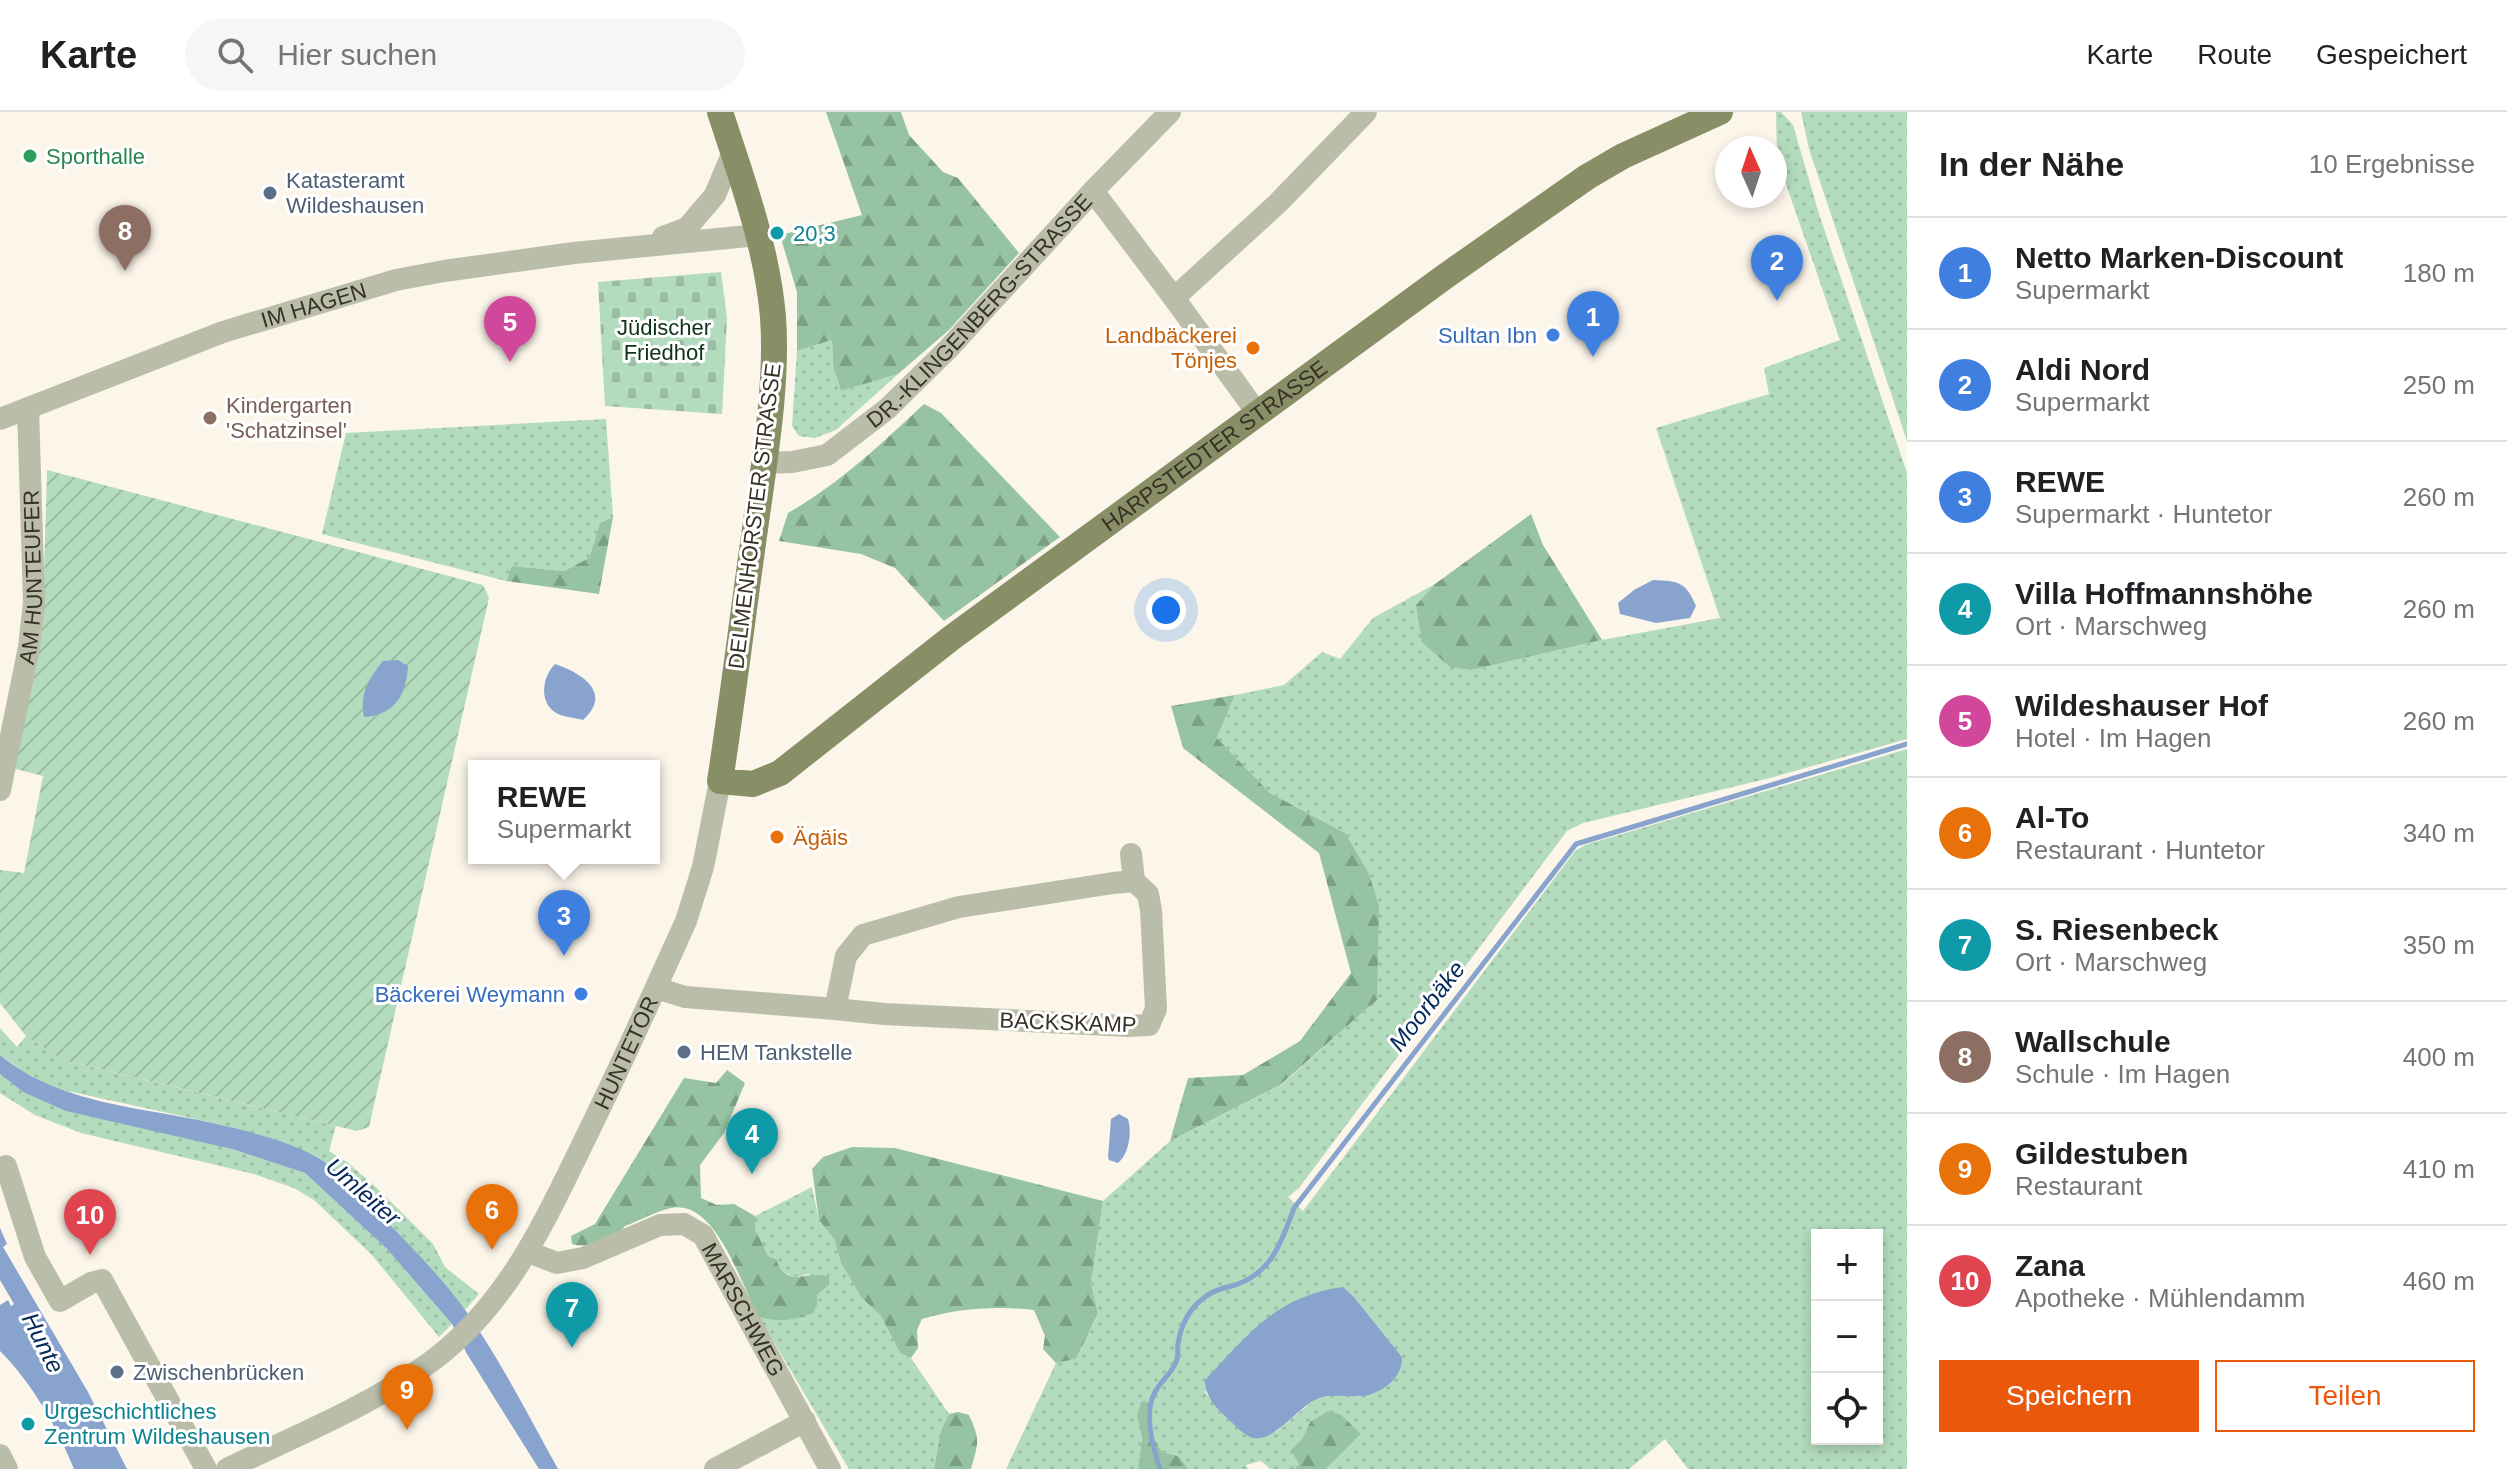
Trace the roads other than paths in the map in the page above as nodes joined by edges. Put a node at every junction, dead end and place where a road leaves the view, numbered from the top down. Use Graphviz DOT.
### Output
graph roads {
  1 [pos="720,112"];
  2 [pos="1170,112"];
  3 [pos="1366,112"];
  4 [pos="1720,112"];
  5 [pos="733,152"];
  6 [pos="1093,191"];
  7 [pos="759,235"];
  8 [pos="640,247"];
  9 [pos="1174,298"];
  10 [pos="28,408"];
  11 [pos="1258,414"];
  12 [pos="0,419"];
  13 [pos="764,463"];
  14 [pos="720,781"];
  15 [pos="0,790"];
  16 [pos="1131,854"];
  17 [pos="1134,881"];
  18 [pos="656,988"];
  19 [pos="835,1009"];
  20 [pos="6,1166"];
  21 [pos="528,1252"];
  22 [pos="805,1421"];
  23 [pos="0,1455"];
  24 [pos="7,1469"];
  25 [pos="206,1469"];
  26 [pos="227,1469"];
  27 [pos="715,1469"];
  28 [pos="830,1469"];
  1 -- 5 [label="main road, DELMENHORSTER STRASSE"];
  2 -- 6 [label="street, DR.-KLINGENBERG-STRASSE"];
  3 -- 9 [label="street"];
  4 -- 11 [label="main road, HARPSTEDTER STRASSE"];
  5 -- 7 [label="main road, DELMENHORSTER STRASSE"];
  5 -- 8 [label="street, IM HAGEN"];
  6 -- 9 [label="street"];
  6 -- 13 [label="street, DR.-KLINGENBERG-STRASSE"];
  7 -- 8 [label="street, IM HAGEN"];
  7 -- 13 [label="main road, DELMENHORSTER STRASSE"];
  8 -- 10 [label="street, IM HAGEN"];
  9 -- 11 [label="street"];
  10 -- 12 [label="street, IM HAGEN"];
  10 -- 15 [label="street, AM HUNTEUFER"];
  11 -- 14 [label="main road, HARPSTEDTER STRASSE"];
  13 -- 14 [label="main road, DELMENHORSTER STRASSE"];
  14 -- 18 [label="street, HUNTETOR"];
  16 -- 17 [label="street, BACKSKAMP"];
  17 -- 19 [label="street"];
  17 -- 19 [label="street, BACKSKAMP"];
  18 -- 19 [label="street, BACKSKAMP"];
  18 -- 21 [label="street, HUNTETOR"];
  20 -- 25 [label="street"];
  21 -- 22 [label="street, MARSCHWEG"];
  21 -- 26 [label="street, HUNTETOR"];
  22 -- 27 [label="street"];
  22 -- 28 [label="street, MARSCHWEG"];
  23 -- 24 [label="street"];
}
